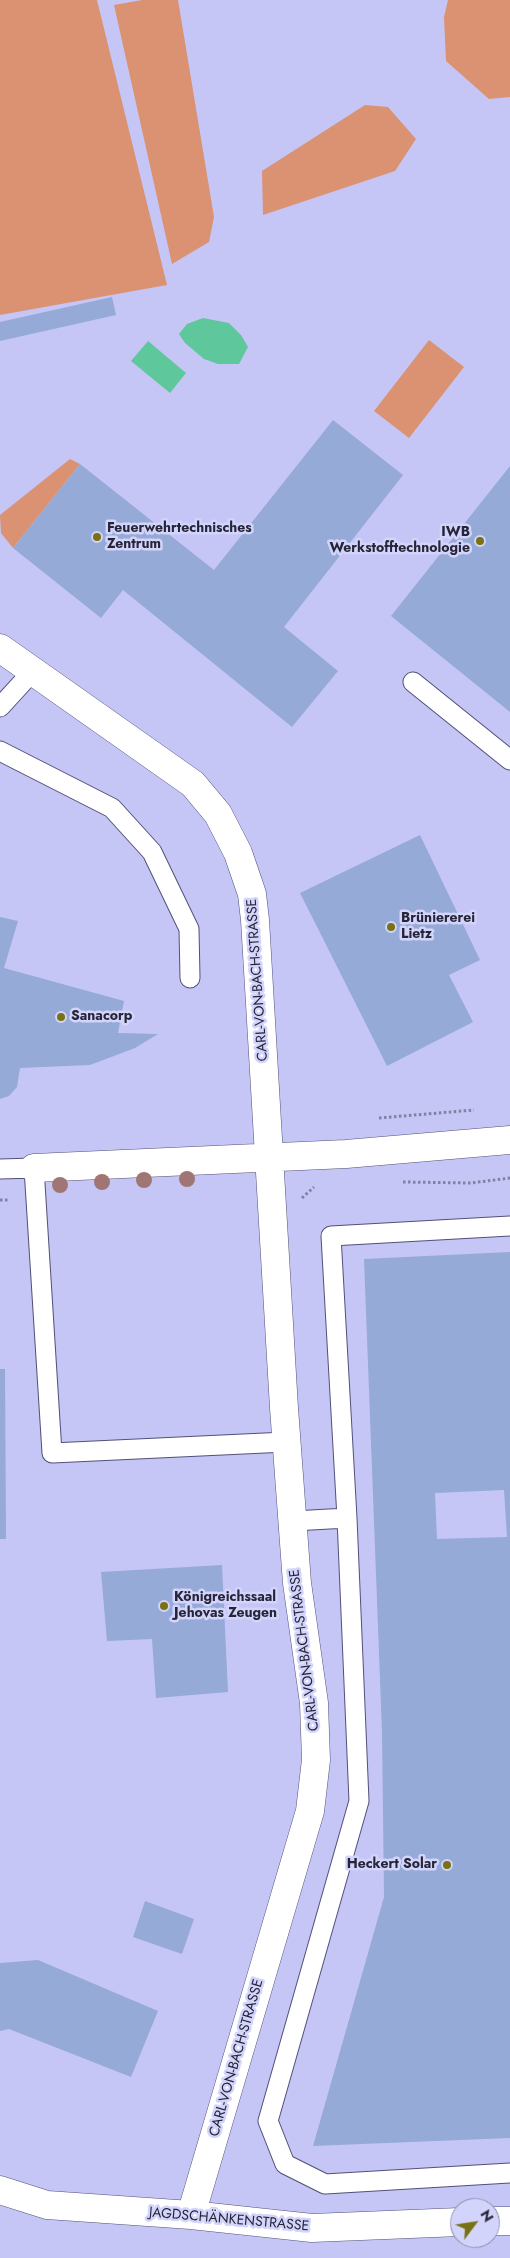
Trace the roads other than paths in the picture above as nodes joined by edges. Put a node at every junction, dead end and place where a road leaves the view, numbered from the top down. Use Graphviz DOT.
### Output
graph roads {
  1 [pos="0,648"];
  2 [pos="33,671"];
  3 [pos="413,682"];
  4 [pos="0,707"];
  5 [pos="0,751"];
  6 [pos="510,760"];
  7 [pos="190,978"];
  8 [pos="510,1140"];
  9 [pos="270,1158"];
  10 [pos="34,1168"];
  11 [pos="0,1169"];
  12 [pos="510,1226"];
  13 [pos="286,1442"];
  14 [pos="347,1518"];
  15 [pos="292,1521"];
  16 [pos="510,2173"];
  17 [pos="0,2190"];
  18 [pos="191,2215"];
  19 [pos="450,2222"];
  1 -- 2 [label="street, CARL-VON-BACH-STRASSE"];
  2 -- 4 [label="lane"];
  2 -- 9 [label="street, CARL-VON-BACH-STRASSE"];
  3 -- 6 [label="lane"];
  5 -- 7 [label="lane"];
  8 -- 9 [label="street"];
  9 -- 10 [label="street"];
  9 -- 13 [label="street, CARL-VON-BACH-STRASSE"];
  10 -- 11 [label="lane"];
  10 -- 13 [label="lane"];
  12 -- 14 [label="lane"];
  13 -- 15 [label="street, CARL-VON-BACH-STRASSE"];
  14 -- 15 [label="lane"];
  14 -- 16 [label="lane"];
  15 -- 18 [label="street, CARL-VON-BACH-STRASSE"];
  17 -- 18 [label="street, JAGDSCHÄNKENSTRASSE"];
  18 -- 19 [label="street, JAGDSCHÄNKENSTRASSE"];
}
